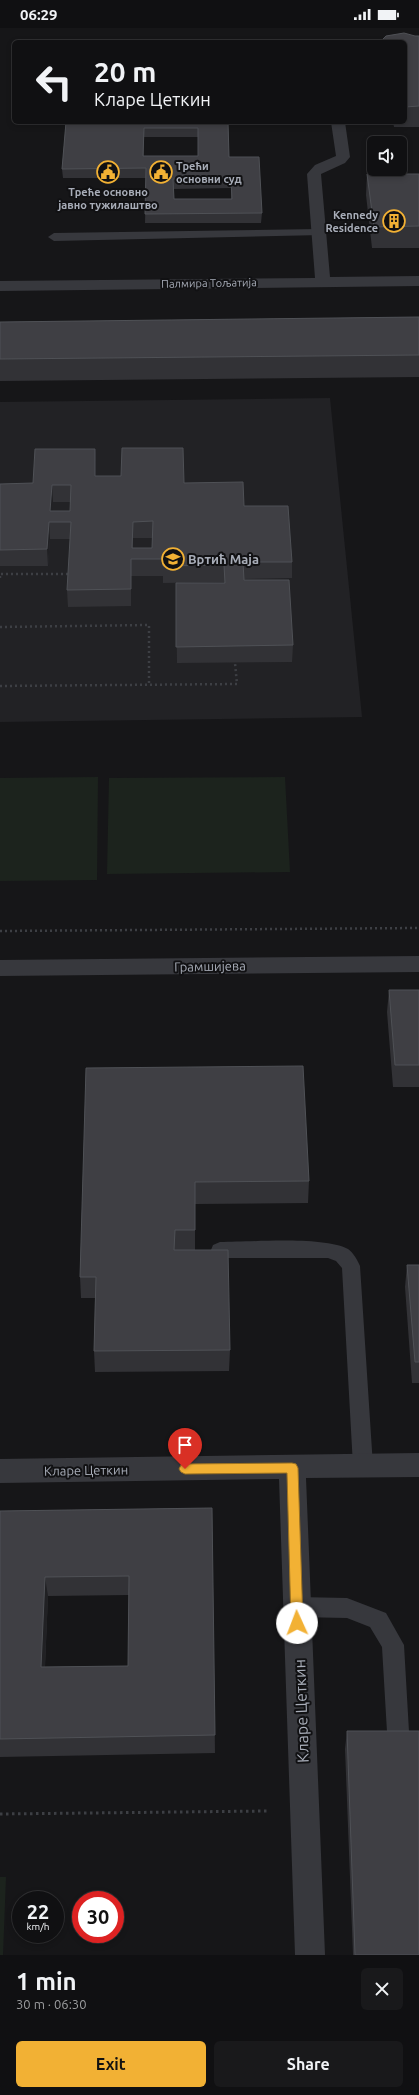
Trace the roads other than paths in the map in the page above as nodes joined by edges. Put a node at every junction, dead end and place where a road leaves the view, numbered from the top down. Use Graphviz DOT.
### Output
graph roads {
  1 [pos="338,124"];
  2 [pos="318,233"];
  3 [pos="54,237"];
  4 [pos="419,281"];
  5 [pos="323,282"];
  6 [pos="0,286"];
  7 [pos="419,964"];
  8 [pos="0,968"];
  9 [pos="220,1250"];
  10 [pos="419,1465"];
  11 [pos="364,1466"];
  12 [pos="292,1468"];
  13 [pos="0,1471"];
  14 [pos="297,1607"];
  15 [pos="399,1749"];
  16 [pos="310,1955"];
  1 -- 2 [label="street"];
  2 -- 3 [label="lane"];
  2 -- 5 [label="street"];
  4 -- 5 [label="street, Палмира Тољатија"];
  5 -- 6 [label="street, Палмира Тољатија"];
  7 -- 8 [label="street, Грамшијева"];
  9 -- 11 [label="lane"];
  10 -- 11 [label="street, Кларе Цеткин"];
  11 -- 12 [label="street, Кларе Цеткин"];
  12 -- 13 [label="street, Кларе Цеткин"];
  12 -- 14 [label="street, Кларе Цеткин"];
  14 -- 15 [label="lane"];
  14 -- 16 [label="street, Кларе Цеткин"];
}
